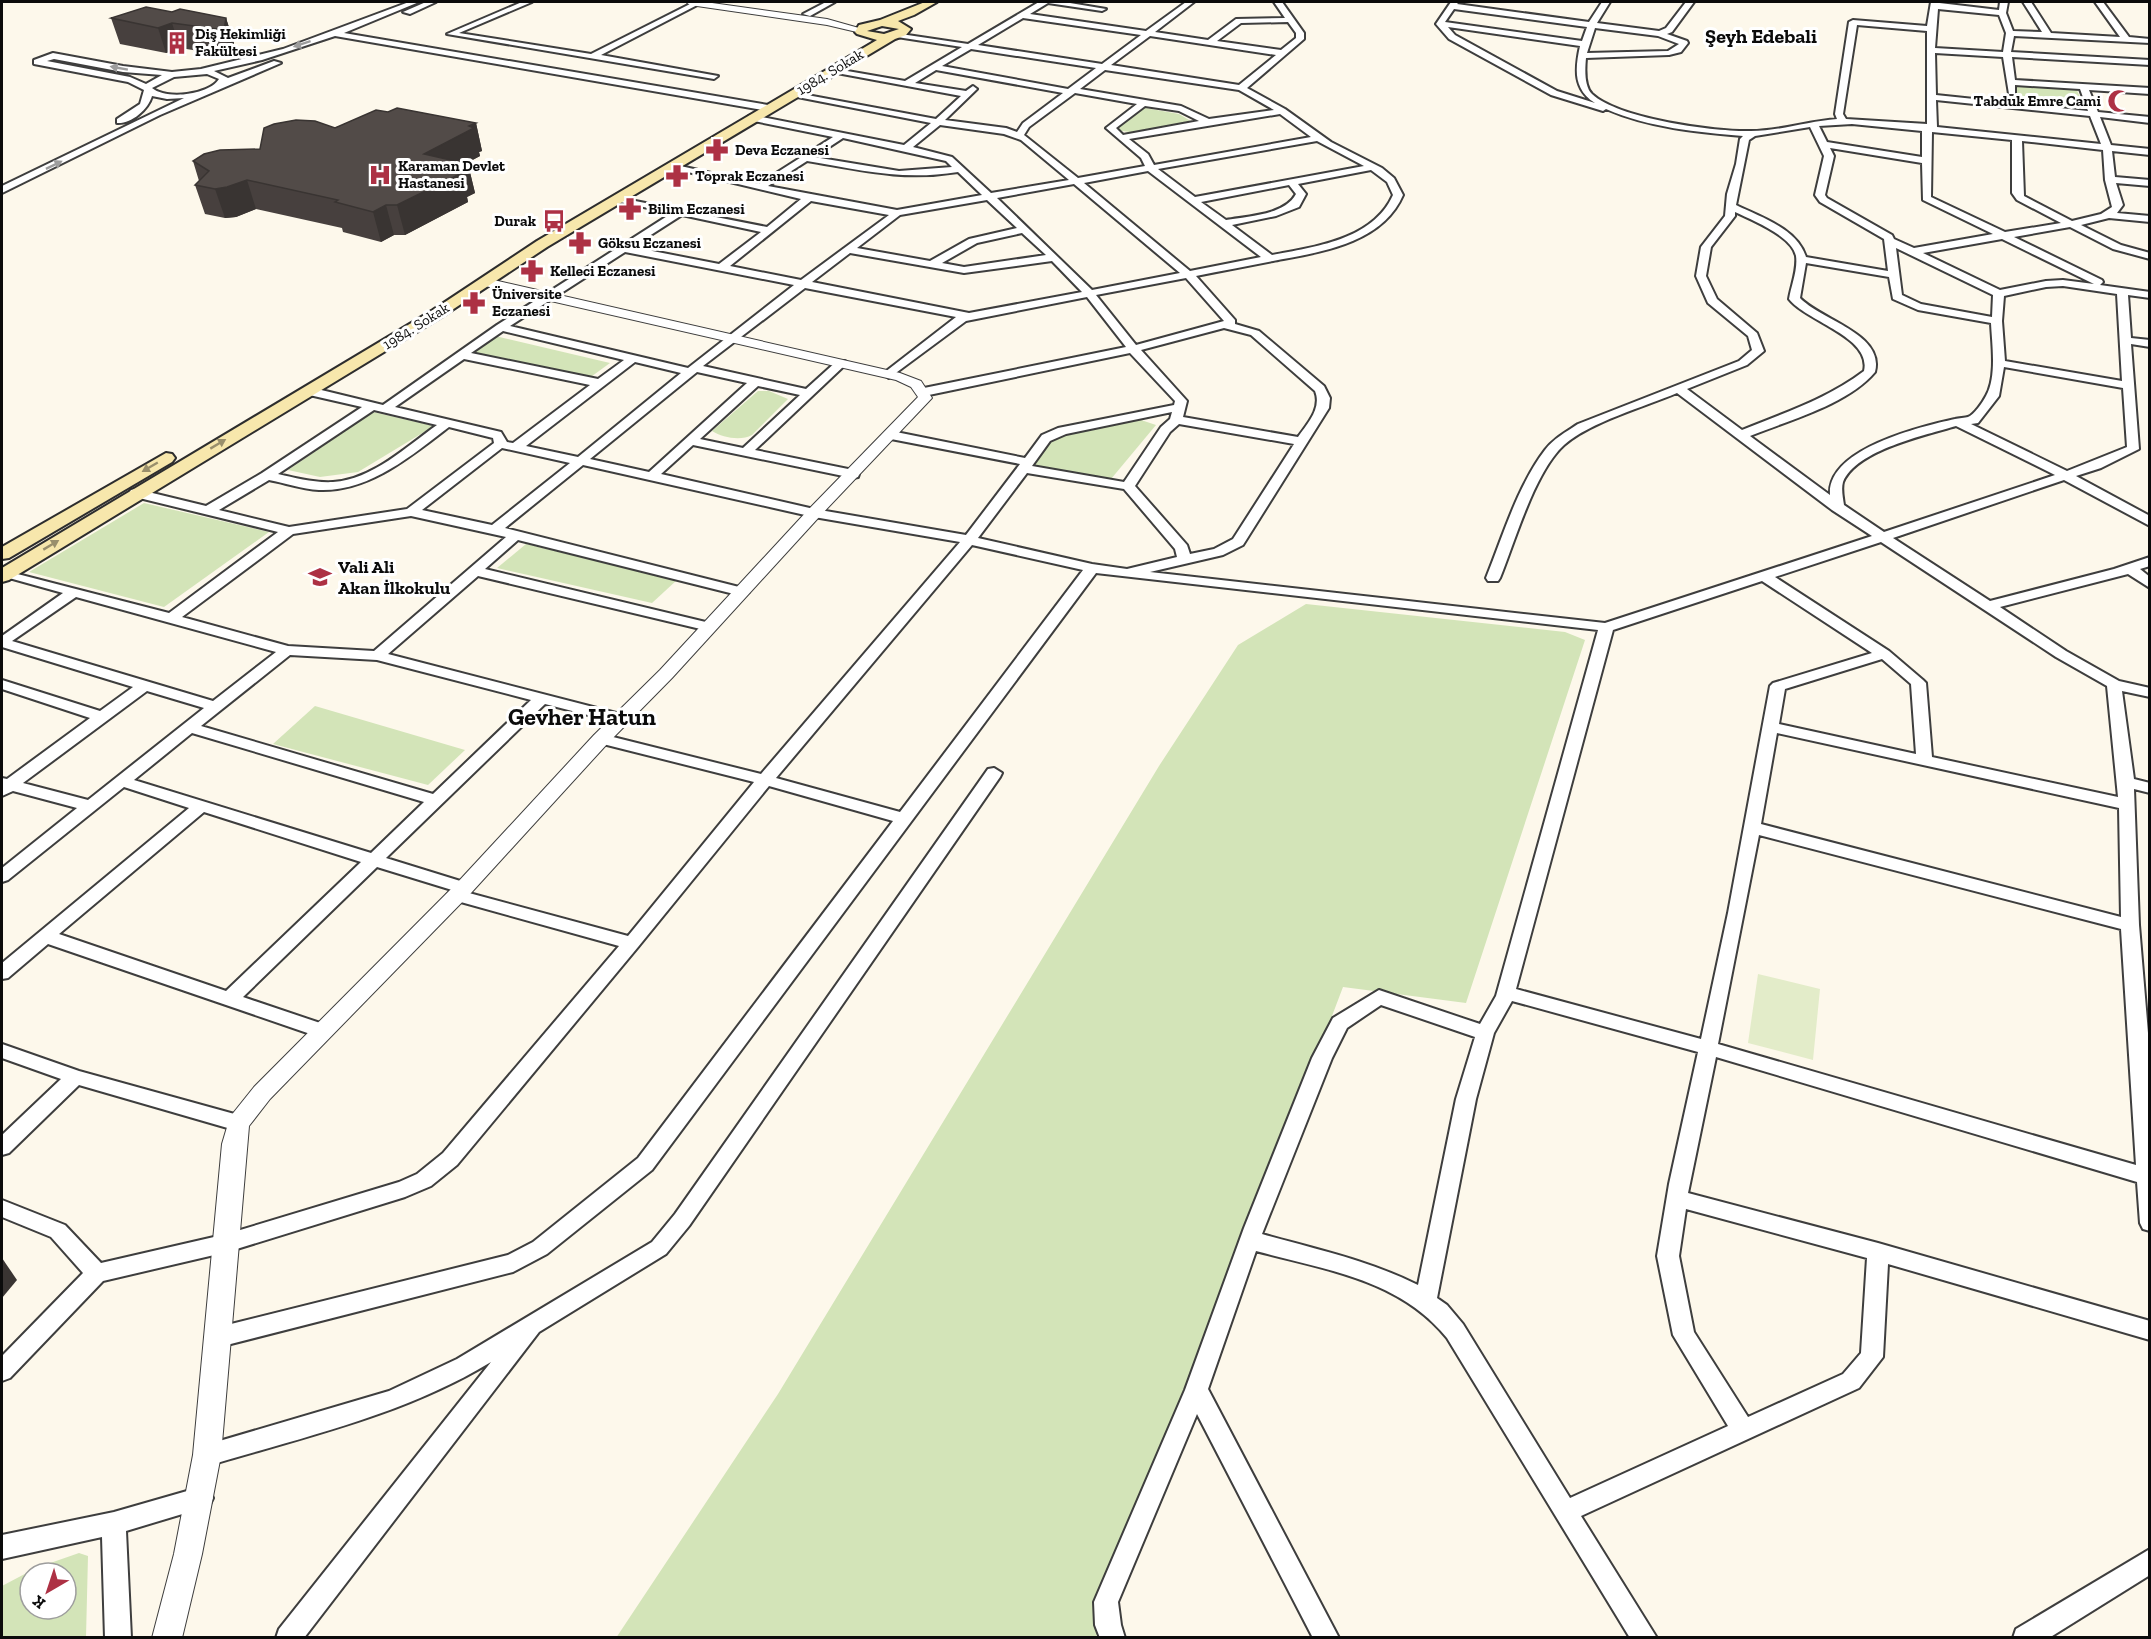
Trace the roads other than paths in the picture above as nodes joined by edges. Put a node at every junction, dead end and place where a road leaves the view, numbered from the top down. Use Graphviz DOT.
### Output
graph roads {
  1 [pos="415,2"];
  2 [pos="432,2"];
  3 [pos="528,2"];
  4 [pos="685,2"];
  5 [pos="696,2"];
  6 [pos="728,2"];
  7 [pos="831,2"];
  8 [pos="1044,2"];
  9 [pos="1051,2"];
  10 [pos="1112,2"];
  11 [pos="1190,2"];
  12 [pos="1278,2"];
  13 [pos="1606,2"];
  14 [pos="1690,2"];
  15 [pos="2004,2"];
  16 [pos="2027,2"];
  17 [pos="2099,2"];
  18 [pos="937,4"];
  19 [pos="1453,4"];
  20 [pos="1935,4"];
  21 [pos="1101,9"];
  22 [pos="2002,13"];
  23 [pos="807,14"];
  24 [pos="1022,15"];
  25 [pos="1291,20"];
  26 [pos="880,23"];
  27 [pos="1080,24"];
  28 [pos="1440,24"];
  29 [pos="1590,24"];
  30 [pos="1931,29"];
  31 [pos="862,32"];
  32 [pos="1660,33"];
  33 [pos="2010,33"];
  34 [pos="335,34"];
  35 [pos="898,34"];
  36 [pos="1146,34"];
  37 [pos="2048,35"];
  38 [pos="351,36"];
  39 [pos="2126,39"];
  40 [pos="2150,40"];
  41 [pos="1209,43"];
  42 [pos="1585,44"];
  43 [pos="968,46"];
  44 [pos="1932,50"];
  45 [pos="580,53"];
  46 [pos="1283,53"];
  47 [pos="2007,54"];
  48 [pos="593,56"];
  49 [pos="1583,56"];
  50 [pos="2146,63"];
  51 [pos="933,68"];
  52 [pos="1101,68"];
  53 [pos="830,71"];
  54 [pos="2150,71"];
  55 [pos="195,72"];
  56 [pos="178,73"];
  57 [pos="714,76"];
  58 [pos="990,78"];
  59 [pos="2012,82"];
  60 [pos="221,84"];
  61 [pos="908,84"];
  62 [pos="2083,86"];
  63 [pos="1241,88"];
  64 [pos="147,90"];
  65 [pos="211,90"];
  66 [pos="1072,91"];
  67 [pos="2150,91"];
  68 [pos="966,94"];
  69 [pos="791,95"];
  70 [pos="1932,97"];
  71 [pos="1143,104"];
  72 [pos="2012,106"];
  73 [pos="758,111"];
  74 [pos="1282,111"];
  75 [pos="1619,111"];
  76 [pos="2094,114"];
  77 [pos="2150,120"];
  78 [pos="938,122"];
  79 [pos="1208,122"];
  80 [pos="1843,122"];
  81 [pos="1813,123"];
  82 [pos="1929,128"];
  83 [pos="1752,134"];
  84 [pos="1019,135"];
  85 [pos="840,136"];
  86 [pos="2017,137"];
  87 [pos="1122,138"];
  88 [pos="1319,138"];
  89 [pos="1826,145"];
  90 [pos="2107,147"];
  91 [pos="906,148"];
  92 [pos="2150,152"];
  93 [pos="47,156"];
  94 [pos="804,158"];
  95 [pos="1927,161"];
  96 [pos="672,167"];
  97 [pos="1372,167"];
  98 [pos="1150,168"];
  99 [pos="960,169"];
  100 [pos="2110,180"];
  101 [pos="1076,181"];
  102 [pos="1291,181"];
  103 [pos="2150,183"];
  104 [pos="760,187"];
  105 [pos="2,190"];
  106 [pos="991,197"];
  107 [pos="809,198"];
  108 [pos="618,199"];
  109 [pos="1194,200"];
  110 [pos="1731,206"];
  111 [pos="679,213"];
  112 [pos="897,213"];
  113 [pos="2109,215"];
  114 [pos="2150,219"];
  115 [pos="1223,224"];
  116 [pos="2070,224"];
  117 [pos="1024,229"];
  118 [pos="768,230"];
  119 [pos="2005,237"];
  120 [pos="1890,241"];
  121 [pos="624,249"];
  122 [pos="849,250"];
  123 [pos="1916,251"];
  124 [pos="2150,256"];
  125 [pos="1054,257"];
  126 [pos="1269,257"];
  127 [pos="1802,259"];
  128 [pos="931,265"];
  129 [pos="720,269"];
  130 [pos="1188,274"];
  131 [pos="1894,275"];
  132 [pos="485,282"];
  133 [pos="802,285"];
  134 [pos="2117,290"];
  135 [pos="1089,293"];
  136 [pos="1999,294"];
  137 [pos="2150,295"];
  138 [pos="548,297"];
  139 [pos="967,316"];
  140 [pos="1996,321"];
  141 [pos="1227,325"];
  142 [pos="501,327"];
  143 [pos="369,337"];
  144 [pos="730,339"];
  145 [pos="2125,340"];
  146 [pos="2150,344"];
  147 [pos="1134,349"];
  148 [pos="462,355"];
  149 [pos="633,358"];
  150 [pos="841,363"];
  151 [pos="1999,363"];
  152 [pos="693,370"];
  153 [pos="890,374"];
  154 [pos="756,381"];
  155 [pos="599,383"];
  156 [pos="2129,387"];
  157 [pos="1679,389"];
  158 [pos="309,391"];
  159 [pos="924,392"];
  160 [pos="807,393"];
  161 [pos="378,407"];
  162 [pos="1180,407"];
  163 [pos="1176,420"];
  164 [pos="1957,422"];
  165 [pos="446,424"];
  166 [pos="891,435"];
  167 [pos="1741,435"];
  168 [pos="691,441"];
  169 [pos="1300,441"];
  170 [pos="500,444"];
  171 [pos="516,447"];
  172 [pos="2133,449"];
  173 [pos="178,451"];
  174 [pos="747,451"];
  175 [pos="2150,452"];
  176 [pos="579,461"];
  177 [pos="1026,465"];
  178 [pos="853,474"];
  179 [pos="267,476"];
  180 [pos="652,476"];
  181 [pos="2065,476"];
  182 [pos="1128,486"];
  183 [pos="136,493"];
  184 [pos="1837,507"];
  185 [pos="208,511"];
  186 [pos="411,512"];
  187 [pos="814,513"];
  188 [pos="2150,522"];
  189 [pos="495,530"];
  190 [pos="289,531"];
  191 [pos="516,535"];
  192 [pos="1881,536"];
  193 [pos="969,540"];
  194 [pos="2,554"];
  195 [pos="1185,560"];
  196 [pos="2150,561"];
  197 [pos="1092,568"];
  198 [pos="2129,568"];
  199 [pos="475,572"];
  200 [pos="1126,573"];
  201 [pos="3,574"];
  202 [pos="1764,576"];
  203 [pos="1493,578"];
  204 [pos="2150,584"];
  205 [pos="74,592"];
  206 [pos="742,592"];
  207 [pos="1988,606"];
  208 [pos="170,618"];
  209 [pos="709,627"];
  210 [pos="1606,627"];
  211 [pos="2,643"];
  212 [pos="287,650"];
  213 [pos="1884,654"];
  214 [pos="377,656"];
  215 [pos="2,684"];
  216 [pos="2114,684"];
  217 [pos="145,686"];
  218 [pos="2150,693"];
  219 [pos="541,699"];
  220 [pos="215,706"];
  221 [pos="101,717"];
  222 [pos="623,719"];
  223 [pos="1771,727"];
  224 [pos="187,728"];
  225 [pos="601,739"];
  226 [pos="1925,762"];
  227 [pos="994,773"];
  228 [pos="765,780"];
  229 [pos="121,781"];
  230 [pos="2126,782"];
  231 [pos="4,786"];
  232 [pos="2150,788"];
  233 [pos="435,800"];
  234 [pos="2127,804"];
  235 [pos="202,805"];
  236 [pos="91,806"];
  237 [pos="904,819"];
  238 [pos="1751,827"];
  239 [pos="373,860"];
  240 [pos="2,876"];
  241 [pos="460,892"];
  242 [pos="2130,925"];
  243 [pos="45,936"];
  244 [pos="632,943"];
  245 [pos="2,973"];
  246 [pos="1505,995"];
  247 [pos="230,998"];
  248 [pos="2144,1026"];
  249 [pos="322,1031"];
  250 [pos="1485,1033"];
  251 [pos="1709,1048"];
  252 [pos="2,1051"];
  253 [pos="76,1077"];
  254 [pos="238,1123"];
  255 [pos="2,1147"];
  256 [pos="2145,1176"];
  257 [pos="1677,1198"];
  258 [pos="2,1208"];
  259 [pos="2150,1223"];
  260 [pos="1250,1240"];
  261 [pos="228,1243"];
  262 [pos="1878,1252"];
  263 [pos="97,1273"];
  264 [pos="1425,1302"];
  265 [pos="538,1319"];
  266 [pos="2150,1331"];
  267 [pos="219,1337"];
  268 [pos="2,1371"];
  269 [pos="1196,1390"];
  270 [pos="1743,1429"];
  271 [pos="207,1455"];
  272 [pos="201,1498"];
  273 [pos="1565,1512"];
  274 [pos="114,1523"];
  275 [pos="2,1547"];
  276 [pos="2150,1561"];
  277 [pos="118,1638"];
  278 [pos="167,1638"];
  279 [pos="288,1638"];
  280 [pos="1113,1638"];
  281 [pos="1327,1638"];
  282 [pos="1645,1638"];
  283 [pos="2025,1638"];
  1 -- 34 [label="street"];
  2 -- 38 [label="street"];
  3 -- 45 [label="street"];
  4 -- 45 [label="street"];
  5 -- 31 [label="street"];
  5 -- 48 [label="street"];
  6 -- 23 [label="street"];
  7 -- 23 [label="street"];
  8 -- 24 [label="street"];
  9 -- 21 [label="street"];
  10 -- 21 [label="street"];
  11 -- 36 [label="street"];
  12 -- 25 [label="street"];
  13 -- 29 [label="street"];
  14 -- 32 [label="street"];
  15 -- 22 [label="street"];
  16 -- 37 [label="street"];
  17 -- 39 [label="street"];
  18 -- 26 [label="main road"];
  18 -- 35 [label="main road, 1984. Sokak"];
  19 -- 28 [label="street"];
  19 -- 29 [label="street"];
  20 -- 22 [label="street"];
  20 -- 30 [label="street"];
  21 -- 27 [label="street"];
  22 -- 33 [label="street"];
  23 -- 26 [label="street"];
  24 -- 27 [label="street"];
  24 -- 43 [label="street"];
  25 -- 41 [label="street"];
  25 -- 46 [label="street"];
  26 -- 31 [label="main road"];
  26 -- 35 [label="main road"];
  27 -- 36 [label="street"];
  28 -- 42 [label="street"];
  28 -- 75 [label="street"];
  29 -- 32 [label="street"];
  29 -- 42 [label="street"];
  30 -- 44 [label="street"];
  30 -- 80 [label="street"];
  31 -- 35 [label="main road"];
  31 -- 73 [label="main road"];
  32 -- 49 [label="street"];
  33 -- 37 [label="street"];
  33 -- 47 [label="street"];
  34 -- 38 [label="street"];
  34 -- 55 [label="street, one-way"];
  35 -- 43 [label="street"];
  35 -- 53 [label="main road, 1984. Sokak"];
  36 -- 41 [label="street"];
  36 -- 52 [label="street"];
  37 -- 39 [label="street"];
  38 -- 60 [label="street"];
  38 -- 73 [label="street"];
  39 -- 40 [label="street"];
  41 -- 46 [label="street"];
  42 -- 49 [label="street"];
  43 -- 51 [label="street"];
  43 -- 52 [label="street"];
  44 -- 47 [label="street"];
  44 -- 70 [label="street"];
  45 -- 48 [label="street"];
  46 -- 63 [label="street"];
  47 -- 50 [label="street"];
  47 -- 59 [label="street"];
  48 -- 57 [label="street"];
  49 -- 75 [label="street"];
  50 -- 54 [label="street"];
  51 -- 58 [label="street"];
  51 -- 61 [label="street"];
  52 -- 63 [label="street"];
  52 -- 66 [label="street"];
  53 -- 61 [label="street"];
  53 -- 69 [label="main road, 1984. Sokak"];
  55 -- 56 [label="street"];
  55 -- 60 [label="street"];
  56 -- 64 [label="street"];
  56 -- 64 [label="street, one-way"];
  58 -- 66 [label="street"];
  58 -- 68 [label="street"];
  59 -- 62 [label="street"];
  59 -- 72 [label="street"];
  60 -- 65 [label="street"];
  61 -- 68 [label="street"];
  62 -- 67 [label="street"];
  62 -- 76 [label="street"];
  63 -- 74 [label="street"];
  64 -- 65 [label="street"];
  64 -- 93 [label="street"];
  105 -- 65 [label="street, one-way"];
  66 -- 71 [label="street"];
  66 -- 84 [label="street"];
  68 -- 78 [label="street"];
  69 -- 73 [label="main road, 1984. Sokak"];
  69 -- 78 [label="street"];
  70 -- 72 [label="street"];
  70 -- 82 [label="street"];
  71 -- 79 [label="street"];
  71 -- 87 [label="street"];
  72 -- 76 [label="street"];
  73 -- 85 [label="street"];
  73 -- 96 [label="main road, 1984. Sokak"];
  73 -- 143 [label="main road"];
  74 -- 79 [label="street"];
  74 -- 88 [label="street"];
  75 -- 83 [label="street"];
  76 -- 77 [label="street"];
  76 -- 90 [label="street"];
  78 -- 84 [label="street"];
  78 -- 91 [label="street"];
  79 -- 87 [label="street"];
  80 -- 81 [label="street"];
  80 -- 82 [label="street"];
  81 -- 83 [label="street"];
  81 -- 89 [label="street"];
  82 -- 86 [label="street"];
  82 -- 95 [label="street"];
  83 -- 110 [label="street"];
  84 -- 101 [label="street"];
  85 -- 91 [label="street"];
  85 -- 94 [label="street"];
  86 -- 90 [label="street"];
  86 -- 116 [label="street"];
  87 -- 98 [label="street"];
  88 -- 97 [label="street"];
  88 -- 98 [label="street"];
  89 -- 95 [label="street"];
  89 -- 120 [label="street"];
  90 -- 92 [label="street"];
  90 -- 100 [label="street"];
  91 -- 99 [label="street"];
  94 -- 99 [label="street"];
  94 -- 104 [label="street"];
  95 -- 119 [label="street"];
  96 -- 104 [label="street"];
  96 -- 108 [label="main road, 1984. Sokak"];
  97 -- 102 [label="street"];
  97 -- 126 [label="street"];
  98 -- 101 [label="street"];
  98 -- 109 [label="street"];
  99 -- 106 [label="street"];
  100 -- 103 [label="street"];
  100 -- 113 [label="street"];
  101 -- 106 [label="street"];
  101 -- 130 [label="street"];
  102 -- 109 [label="street"];
  102 -- 115 [label="street"];
  104 -- 107 [label="street"];
  106 -- 112 [label="street"];
  106 -- 117 [label="street"];
  107 -- 112 [label="street"];
  107 -- 118 [label="street"];
  108 -- 111 [label="street"];
  108 -- 132 [label="main road, 1984. Sokak"];
  109 -- 115 [label="street"];
  110 -- 127 [label="street"];
  110 -- 157 [label="street"];
  111 -- 118 [label="street"];
  111 -- 121 [label="street"];
  112 -- 122 [label="street"];
  113 -- 114 [label="street"];
  113 -- 116 [label="street"];
  115 -- 126 [label="street"];
  116 -- 119 [label="street"];
  116 -- 124 [label="street"];
  117 -- 125 [label="street"];
  117 -- 128 [label="street"];
  118 -- 129 [label="street"];
  119 -- 123 [label="street"];
  119 -- 134 [label="street"];
  120 -- 123 [label="street"];
  120 -- 131 [label="street"];
  121 -- 129 [label="street"];
  121 -- 138 [label="street"];
  122 -- 128 [label="street"];
  122 -- 133 [label="street"];
  123 -- 136 [label="street"];
  125 -- 128 [label="street"];
  125 -- 135 [label="street"];
  126 -- 130 [label="street"];
  127 -- 131 [label="street"];
  127 -- 167 [label="street"];
  129 -- 133 [label="street"];
  130 -- 135 [label="street"];
  130 -- 141 [label="street"];
  131 -- 140 [label="street"];
  132 -- 138 [label="street"];
  132 -- 158 [label="main road, 1984. Sokak"];
  133 -- 139 [label="street"];
  133 -- 144 [label="street"];
  134 -- 136 [label="street"];
  134 -- 137 [label="street"];
  134 -- 145 [label="street"];
  135 -- 139 [label="street"];
  135 -- 147 [label="street"];
  136 -- 140 [label="street"];
  138 -- 142 [label="street"];
  138 -- 144 [label="street"];
  139 -- 153 [label="street"];
  140 -- 151 [label="street"];
  141 -- 147 [label="street"];
  141 -- 169 [label="street"];
  142 -- 148 [label="street"];
  142 -- 149 [label="street"];
  144 -- 150 [label="street"];
  144 -- 152 [label="street"];
  145 -- 146 [label="street"];
  145 -- 156 [label="street"];
  147 -- 159 [label="street"];
  147 -- 162 [label="street"];
  148 -- 155 [label="street"];
  148 -- 161 [label="street"];
  149 -- 152 [label="street"];
  149 -- 155 [label="street"];
  150 -- 153 [label="street"];
  150 -- 160 [label="street"];
  151 -- 156 [label="street"];
  151 -- 164 [label="street"];
  152 -- 154 [label="street"];
  152 -- 176 [label="street"];
  153 -- 159 [label="street"];
  154 -- 160 [label="street"];
  154 -- 168 [label="street"];
  155 -- 171 [label="street"];
  156 -- 172 [label="street"];
  157 -- 167 [label="street"];
  157 -- 203 [label="street"];
  158 -- 161 [label="street"];
  183 -- 158 [label="main road, 1984. Sokak, one-way"];
  159 -- 166 [label="street"];
  160 -- 174 [label="street"];
  161 -- 165 [label="street"];
  161 -- 179 [label="street"];
  162 -- 163 [label="street"];
  162 -- 177 [label="street"];
  163 -- 169 [label="street"];
  163 -- 182 [label="street"];
  164 -- 181 [label="street"];
  164 -- 184 [label="street"];
  165 -- 170 [label="street"];
  165 -- 179 [label="street"];
  166 -- 177 [label="street"];
  166 -- 178 [label="street"];
  167 -- 184 [label="street"];
  168 -- 174 [label="street"];
  168 -- 180 [label="street"];
  169 -- 195 [label="street"];
  170 -- 171 [label="street"];
  170 -- 186 [label="street"];
  171 -- 176 [label="street"];
  172 -- 175 [label="street"];
  172 -- 181 [label="street"];
  173 -- 194 [label="main road, one-way"];
  174 -- 178 [label="street"];
  176 -- 180 [label="street"];
  176 -- 189 [label="street"];
  177 -- 182 [label="street"];
  177 -- 193 [label="street"];
  178 -- 187 [label="street"];
  179 -- 185 [label="street"];
  180 -- 187 [label="street"];
  181 -- 188 [label="street"];
  181 -- 192 [label="street"];
  182 -- 195 [label="street"];
  183 -- 185 [label="street"];
  201 -- 183 [label="main road, 1984. Sokak, one-way"];
  184 -- 192 [label="street"];
  185 -- 190 [label="street"];
  186 -- 189 [label="street"];
  186 -- 190 [label="street"];
  187 -- 193 [label="street"];
  187 -- 206 [label="street"];
  189 -- 191 [label="street"];
  190 -- 208 [label="street"];
  191 -- 199 [label="street"];
  191 -- 206 [label="street"];
  192 -- 202 [label="street"];
  192 -- 207 [label="street"];
  193 -- 197 [label="street"];
  193 -- 228 [label="street"];
  195 -- 200 [label="street"];
  196 -- 198 [label="street"];
  197 -- 200 [label="street"];
  197 -- 237 [label="street"];
  198 -- 204 [label="street"];
  198 -- 207 [label="street"];
  199 -- 209 [label="street"];
  199 -- 214 [label="street"];
  200 -- 210 [label="street"];
  201 -- 205 [label="street"];
  202 -- 210 [label="street"];
  202 -- 213 [label="street"];
  205 -- 208 [label="street"];
  205 -- 211 [label="street"];
  206 -- 209 [label="street"];
  207 -- 216 [label="street"];
  208 -- 212 [label="street"];
  209 -- 222 [label="street"];
  210 -- 246 [label="street"];
  211 -- 217 [label="street"];
  212 -- 214 [label="street"];
  212 -- 220 [label="street"];
  213 -- 223 [label="street"];
  213 -- 226 [label="street"];
  214 -- 219 [label="street"];
  215 -- 221 [label="street"];
  216 -- 218 [label="street"];
  216 -- 230 [label="street"];
  217 -- 220 [label="street"];
  217 -- 221 [label="street"];
  219 -- 222 [label="street"];
  219 -- 233 [label="street"];
  220 -- 224 [label="street"];
  221 -- 231 [label="street"];
  222 -- 225 [label="street"];
  223 -- 226 [label="street"];
  223 -- 238 [label="street"];
  224 -- 229 [label="street"];
  224 -- 233 [label="street"];
  225 -- 228 [label="street"];
  225 -- 241 [label="street"];
  226 -- 234 [label="street"];
  227 -- 265 [label="street"];
  228 -- 237 [label="street"];
  228 -- 244 [label="street"];
  229 -- 235 [label="street"];
  229 -- 236 [label="street"];
  230 -- 232 [label="street"];
  230 -- 234 [label="street"];
  231 -- 236 [label="street"];
  233 -- 239 [label="street"];
  234 -- 242 [label="street"];
  235 -- 239 [label="street"];
  235 -- 243 [label="street"];
  236 -- 240 [label="street"];
  237 -- 267 [label="street"];
  238 -- 242 [label="street"];
  238 -- 251 [label="street"];
  239 -- 241 [label="street"];
  239 -- 247 [label="street"];
  241 -- 244 [label="street"];
  241 -- 249 [label="street"];
  242 -- 248 [label="street"];
  243 -- 245 [label="street"];
  243 -- 247 [label="street"];
  244 -- 261 [label="street"];
  246 -- 250 [label="street"];
  246 -- 251 [label="street"];
  247 -- 249 [label="street"];
  248 -- 256 [label="street"];
  249 -- 254 [label="street"];
  250 -- 260 [label="street"];
  250 -- 264 [label="street"];
  251 -- 256 [label="street"];
  251 -- 257 [label="street"];
  252 -- 253 [label="street"];
  253 -- 254 [label="street"];
  253 -- 255 [label="street"];
  254 -- 261 [label="street"];
  256 -- 259 [label="street"];
  257 -- 262 [label="street"];
  257 -- 270 [label="street"];
  258 -- 263 [label="street"];
  260 -- 264 [label="street"];
  260 -- 269 [label="street"];
  261 -- 263 [label="street"];
  261 -- 267 [label="street"];
  262 -- 266 [label="street"];
  262 -- 270 [label="street"];
  263 -- 268 [label="street"];
  264 -- 273 [label="street"];
  265 -- 271 [label="street"];
  265 -- 279 [label="street"];
  267 -- 271 [label="street"];
  269 -- 280 [label="street"];
  269 -- 281 [label="street"];
  270 -- 273 [label="street"];
  271 -- 272 [label="street"];
  272 -- 274 [label="street"];
  272 -- 278 [label="street"];
  273 -- 282 [label="street"];
  274 -- 275 [label="street"];
  274 -- 277 [label="street"];
  276 -- 283 [label="street"];
}
